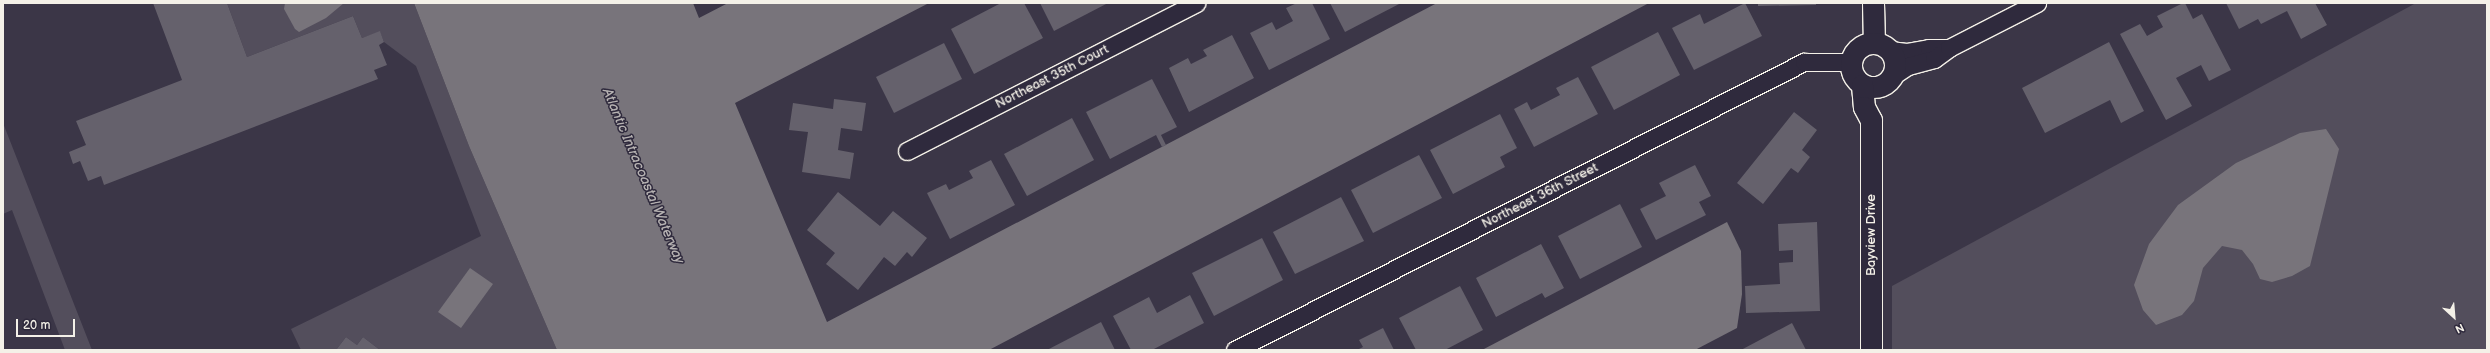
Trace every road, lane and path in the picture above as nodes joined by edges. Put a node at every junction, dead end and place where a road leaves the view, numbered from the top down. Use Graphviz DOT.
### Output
graph roads {
  1 [pos="1196,3"];
  2 [pos="1873,3"];
  3 [pos="2037,3"];
  4 [pos="1882,46"];
  5 [pos="1949,48"];
  6 [pos="1850,62"];
  7 [pos="1889,80"];
  8 [pos="1862,85"];
  9 [pos="1871,120"];
  10 [pos="907,151"];
  11 [pos="1235,350"];
  12 [pos="1871,350"];
  1 -- 10 [label="street, Northeast 35th Court"];
  2 -- 4 [label="street, Bayview Drive"];
  3 -- 5 [label="street"];
  4 -- 5 [label="street"];
  4 -- 6 [label="street"];
  4 -- 7 [label="street, Bayview Drive"];
  5 -- 7 [label="street"];
  6 -- 8 [label="street, Bayview Drive"];
  6 -- 11 [label="street, Northeast 36th Street"];
  7 -- 8 [label="street"];
  7 -- 9 [label="street, Bayview Drive"];
  8 -- 9 [label="street, Bayview Drive"];
  9 -- 12 [label="street, Bayview Drive"];
}
